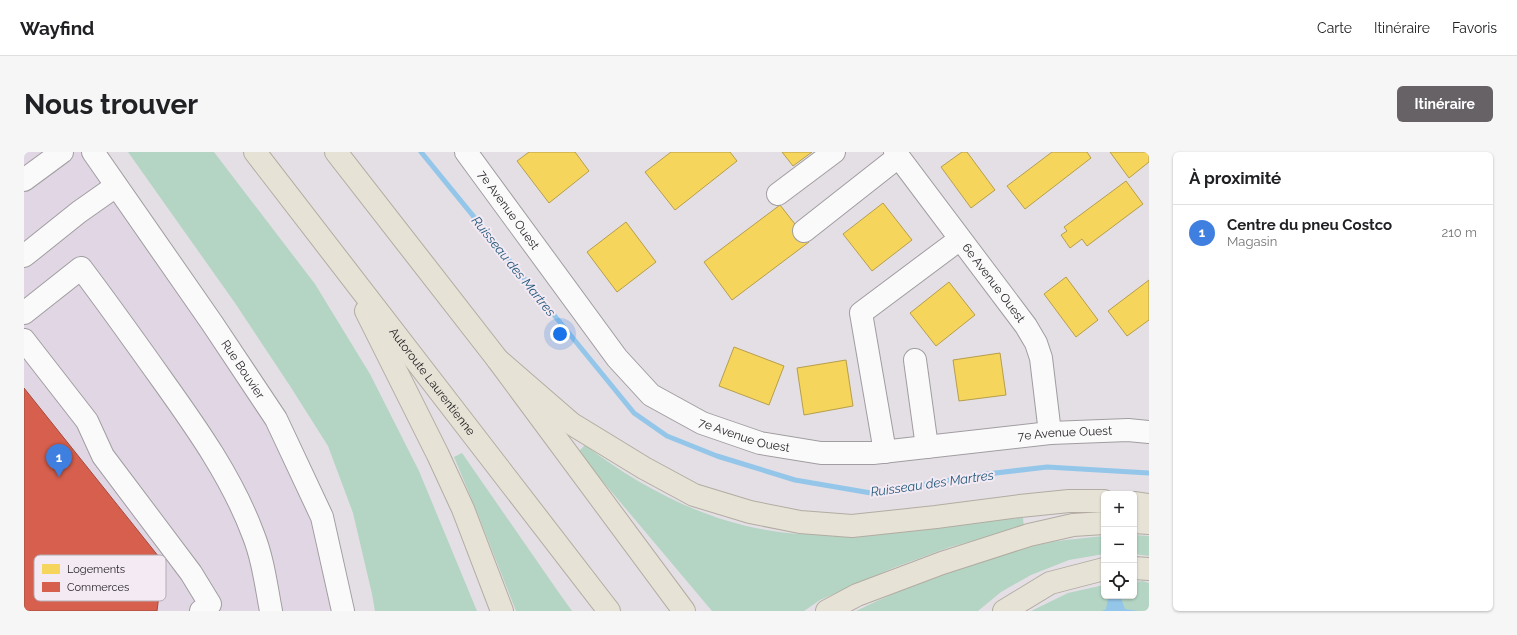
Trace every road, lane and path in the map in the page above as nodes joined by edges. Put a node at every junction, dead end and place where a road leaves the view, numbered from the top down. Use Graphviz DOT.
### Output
graph roads {
  1 [pos="62,152"];
  2 [pos="93,152"];
  3 [pos="255,152"];
  4 [pos="336,152"];
  5 [pos="466,152"];
  6 [pos="834,152"];
  7 [pos="896,154"];
  8 [pos="24,180"];
  9 [pos="116,186"];
  10 [pos="778,194"];
  11 [pos="804,231"];
  12 [pos="960,239"];
  13 [pos="24,256"];
  14 [pos="342,266"];
  15 [pos="24,313"];
  16 [pos="24,340"];
  17 [pos="498,360"];
  18 [pos="916,360"];
  19 [pos="1149,432"];
  20 [pos="1050,433"];
  21 [pos="927,447"];
  22 [pos="885,452"];
  23 [pos="1101,501"];
  24 [pos="1137,503"];
  25 [pos="1149,504"];
  26 [pos="1137,522"];
  27 [pos="1101,523"];
  28 [pos="1149,523"];
  29 [pos="1137,568"];
  30 [pos="1149,569"];
  31 [pos="1101,571"];
  32 [pos="201,611"];
  33 [pos="271,611"];
  34 [pos="343,611"];
  35 [pos="502,611"];
  36 [pos="610,611"];
  37 [pos="684,611"];
  38 [pos="827,611"];
  39 [pos="1004,611"];
  1 -- 8 [label="street"];
  2 -- 9 [label="street, Rue Bouvier"];
  3 -- 14 [label="highway, Autoroute Laurentienne"];
  4 -- 17 [label="highway"];
  5 -- 22 [label="street, 7e Avenue Ouest"];
  6 -- 10 [label="street"];
  7 -- 11 [label="street"];
  7 -- 12 [label="street, 6e Avenue Ouest"];
  9 -- 13 [label="street"];
  9 -- 34 [label="street, Rue Bouvier"];
  12 -- 20 [label="street, 6e Avenue Ouest"];
  12 -- 22 [label="street"];
  14 -- 35 [label="highway"];
  14 -- 36 [label="highway, Autoroute Laurentienne"];
  15 -- 33 [label="street"];
  16 -- 32 [label="street"];
  17 -- 23 [label="highway"];
  17 -- 37 [label="highway"];
  18 -- 21 [label="street"];
  19 -- 20 [label="street, 7e Avenue Ouest"];
  20 -- 21 [label="street, 7e Avenue Ouest"];
  21 -- 22 [label="street, 7e Avenue Ouest"];
  24 -- 25 [label="highway"];
  26 -- 28 [label="highway"];
  27 -- 38 [label="highway"];
  29 -- 30 [label="highway"];
  31 -- 39 [label="highway"];
}
